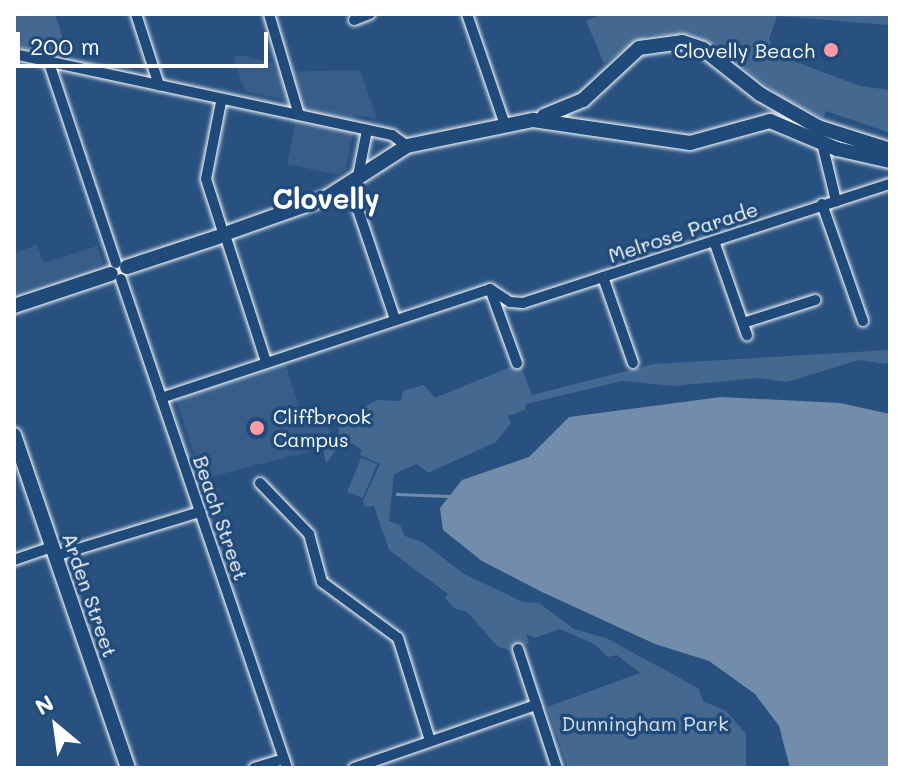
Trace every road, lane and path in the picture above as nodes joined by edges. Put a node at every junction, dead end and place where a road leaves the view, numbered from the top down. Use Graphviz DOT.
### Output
graph roads {
  1 [pos="136,14"];
  2 [pos="269,14"];
  3 [pos="370,14"];
  4 [pos="467,14"];
  5 [pos="354,20"];
  6 [pos="14,54"];
  7 [pos="49,63"];
  8 [pos="159,85"];
  9 [pos="583,100"];
  10 [pos="221,102"];
  11 [pos="299,115"];
  12 [pos="533,120"];
  13 [pos="505,125"];
  14 [pos="600,127"];
  15 [pos="367,130"];
  16 [pos="824,137"];
  17 [pos="407,146"];
  18 [pos="890,150"];
  19 [pos="890,161"];
  20 [pos="358,176"];
  21 [pos="890,184"];
  22 [pos="343,187"];
  23 [pos="836,201"];
  24 [pos="822,204"];
  25 [pos="224,234"];
  26 [pos="714,241"];
  27 [pos="119,271"];
  28 [pos="603,277"];
  29 [pos="490,289"];
  30 [pos="815,300"];
  31 [pos="14,306"];
  32 [pos="395,319"];
  33 [pos="863,321"];
  34 [pos="743,323"];
  35 [pos="747,335"];
  36 [pos="266,362"];
  37 [pos="517,363"];
  38 [pos="633,363"];
  39 [pos="161,398"];
  40 [pos="14,435"];
  41 [pos="260,483"];
  42 [pos="200,512"];
  43 [pos="54,551"];
  44 [pos="14,560"];
  45 [pos="518,649"];
  46 [pos="536,705"];
  47 [pos="430,741"];
  48 [pos="286,763"];
  49 [pos="128,768"];
  50 [pos="254,768"];
  51 [pos="354,768"];
  52 [pos="557,768"];
  1 -- 8 [label="street"];
  2 -- 11 [label="street"];
  3 -- 5 [label="street"];
  4 -- 13 [label="street"];
  6 -- 7 [label="street"];
  7 -- 8 [label="street"];
  7 -- 27 [label="street, Beach Street"];
  8 -- 10 [label="street"];
  9 -- 12 [label="street"];
  9 -- 14 [label="street"];
  9 -- 16 [label="street"];
  10 -- 11 [label="street"];
  10 -- 25 [label="street"];
  11 -- 15 [label="street"];
  12 -- 13 [label="street"];
  12 -- 14 [label="street"];
  13 -- 17 [label="street"];
  14 -- 16 [label="street"];
  15 -- 17 [label="street"];
  15 -- 20 [label="street"];
  16 -- 18 [label="street"];
  16 -- 19 [label="street"];
  16 -- 23 [label="street"];
  17 -- 20 [label="street"];
  20 -- 22 [label="street"];
  21 -- 23 [label="street, Melrose Parade"];
  22 -- 25 [label="street"];
  22 -- 32 [label="street"];
  23 -- 24 [label="street, Melrose Parade"];
  24 -- 26 [label="street, Melrose Parade"];
  24 -- 33 [label="street"];
  25 -- 27 [label="street"];
  25 -- 36 [label="street"];
  26 -- 28 [label="street, Melrose Parade"];
  26 -- 34 [label="street"];
  27 -- 31 [label="street"];
  27 -- 39 [label="street, Beach Street"];
  28 -- 29 [label="street, Melrose Parade"];
  28 -- 38 [label="street"];
  29 -- 32 [label="street"];
  29 -- 37 [label="street"];
  30 -- 34 [label="street"];
  32 -- 36 [label="street"];
  34 -- 35 [label="street"];
  36 -- 39 [label="street"];
  39 -- 42 [label="street, Beach Street"];
  40 -- 43 [label="street, Arden Street"];
  41 -- 47 [label="street"];
  42 -- 43 [label="street"];
  42 -- 48 [label="street, Beach Street"];
  43 -- 44 [label="street"];
  43 -- 49 [label="street, Arden Street"];
  45 -- 46 [label="street"];
  46 -- 47 [label="street"];
  46 -- 52 [label="street"];
  47 -- 51 [label="street"];
  48 -- 50 [label="street"];
}
